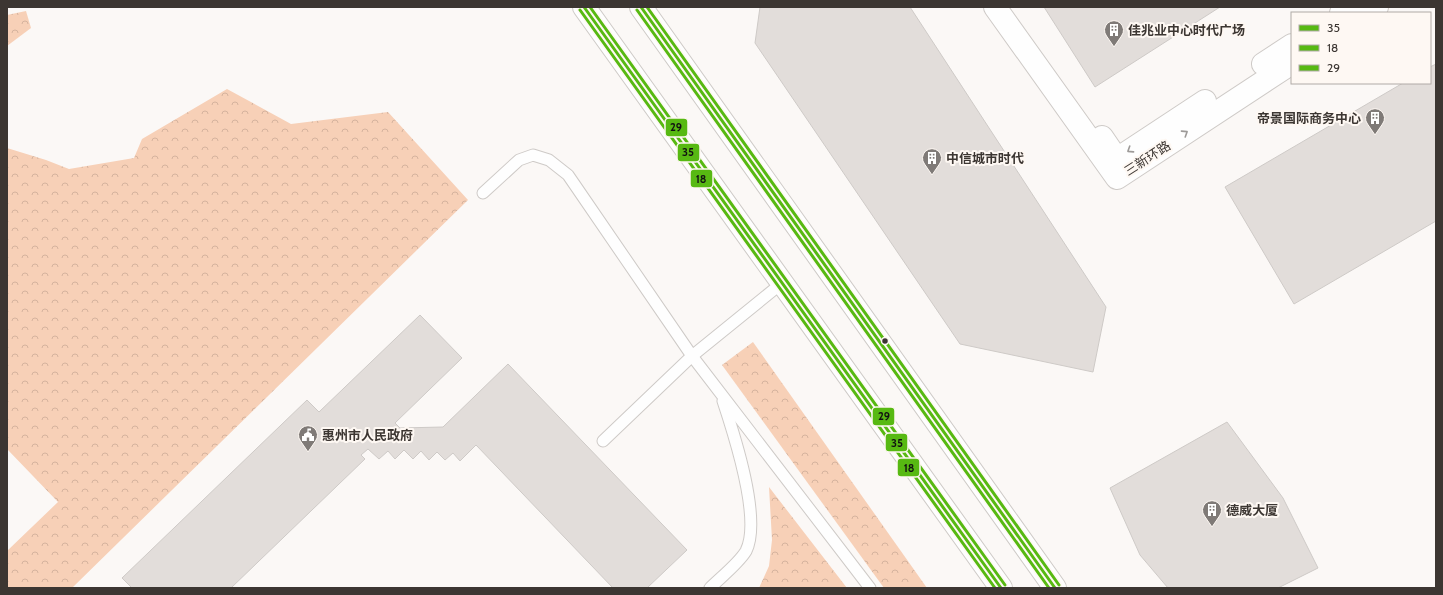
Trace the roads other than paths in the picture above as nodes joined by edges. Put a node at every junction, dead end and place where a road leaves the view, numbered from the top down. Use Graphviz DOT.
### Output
graph roads {
  1 [pos="584,7"];
  2 [pos="641,7"];
  3 [pos="995,7"];
  4 [pos="1009,7"];
  5 [pos="1291,46"];
  6 [pos="1291,64"];
  7 [pos="483,193"];
  8 [pos="782,283"];
  9 [pos="692,356"];
  10 [pos="720,393"];
  11 [pos="603,441"];
  12 [pos="710,588"];
  13 [pos="870,588"];
  14 [pos="1001,588"];
  15 [pos="1055,588"];
  1 -- 8 [label="main road"];
  2 -- 15 [label="main road"];
  3 -- 6 [label="main road, 三新环路, one-way"];
  5 -- 4 [label="main road, 三新环路, one-way"];
  7 -- 9 [label="lane"];
  8 -- 9 [label="lane"];
  8 -- 14 [label="main road"];
  9 -- 10 [label="lane"];
  9 -- 11 [label="lane"];
  10 -- 12 [label="lane"];
  10 -- 13 [label="lane"];
}
